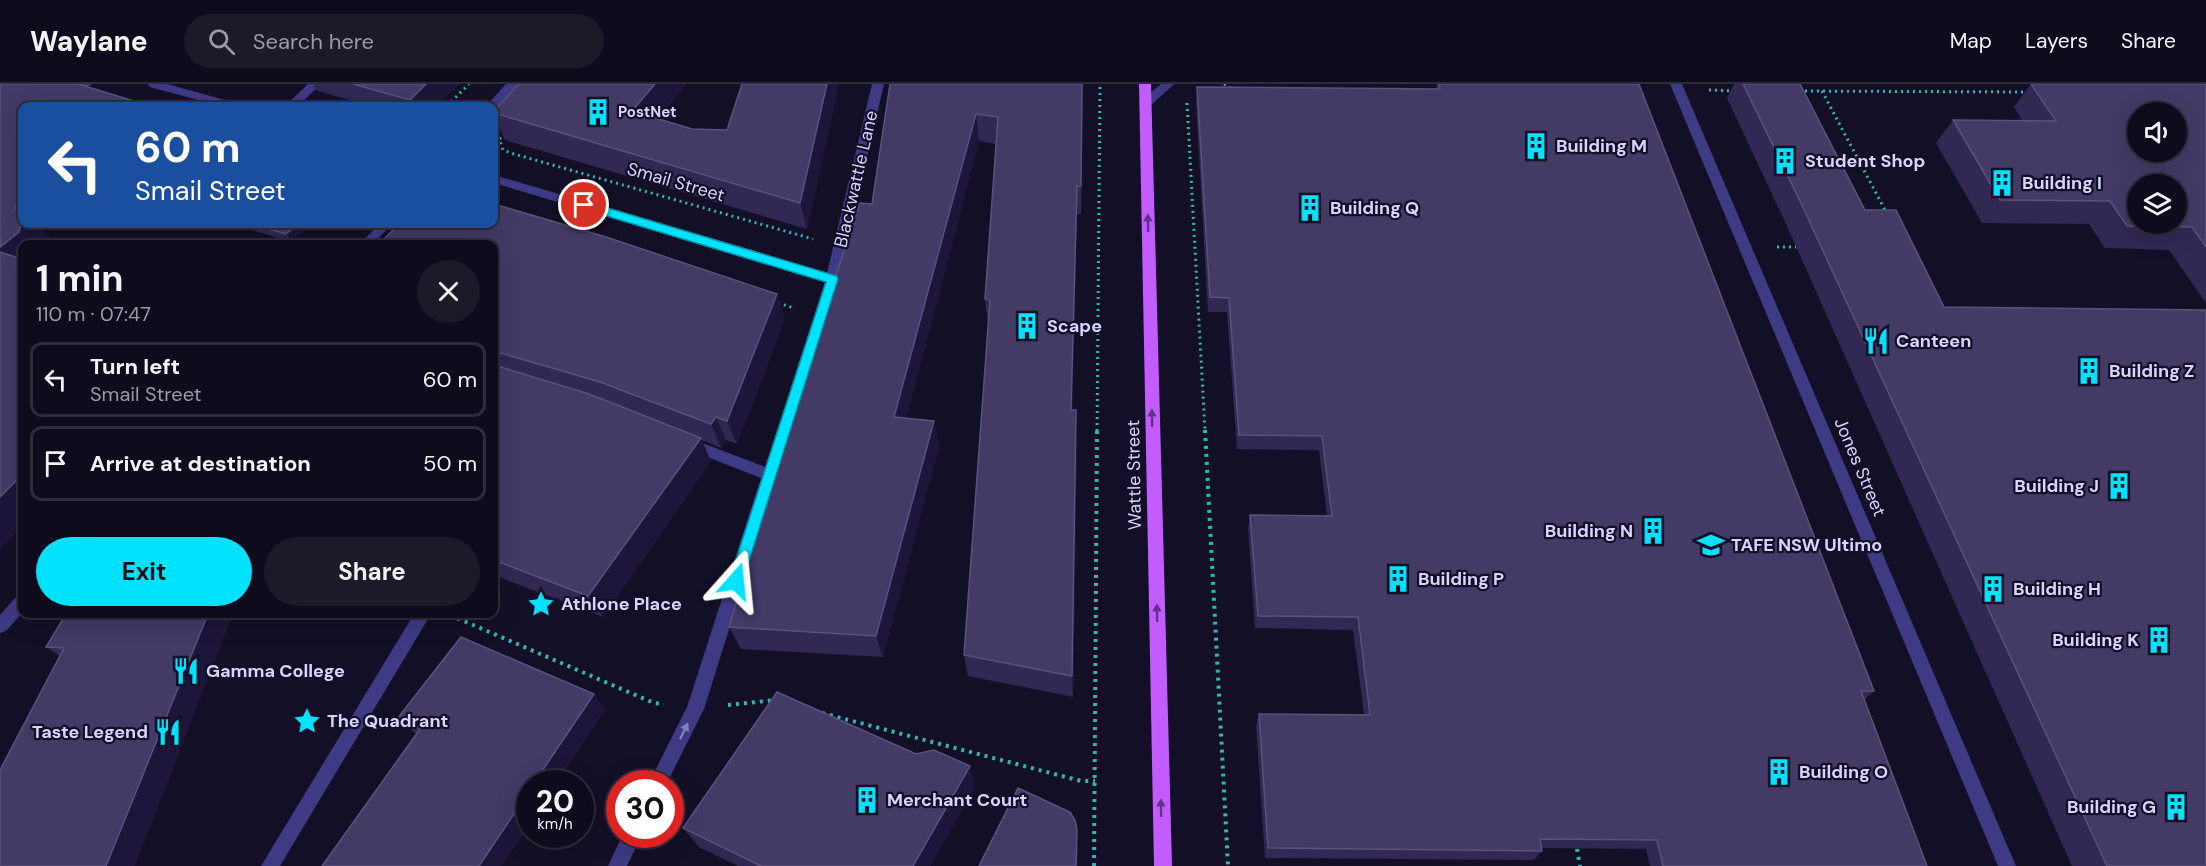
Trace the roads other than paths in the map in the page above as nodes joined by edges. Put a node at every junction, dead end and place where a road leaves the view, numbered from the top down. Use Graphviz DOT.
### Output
graph roads {
  1 [pos="86,84"];
  2 [pos="154,84"];
  3 [pos="315,84"];
  4 [pos="513,84"];
  5 [pos="878,84"];
  6 [pos="1145,84"];
  7 [pos="1168,84"];
  8 [pos="1677,87"];
  9 [pos="61,102"];
  10 [pos="218,102"];
  11 [pos="295,102"];
  12 [pos="496,102"];
  13 [pos="1145,104"];
  14 [pos="498,179"];
  15 [pos="382,228"];
  16 [pos="370,240"];
  17 [pos="832,279"];
  18 [pos="672,437"];
  19 [pos="770,475"];
  20 [pos="18,606"];
  21 [pos="421,618"];
  22 [pos="0,626"];
  23 [pos="664,770"];
  24 [pos="626,848"];
  25 [pos="270,866"];
  26 [pos="617,866"];
  27 [pos="1163,866"];
  28 [pos="2007,866"];
  1 -- 9 [label="street"];
  2 -- 10 [label="street"];
  3 -- 11 [label="street"];
  4 -- 12 [label="street"];
  5 -- 17 [label="street, Blackwattle Lane"];
  6 -- 13 [label="main road, Wattle Street"];
  7 -- 13 [label="street"];
  8 -- 28 [label="street, Jones Street"];
  27 -- 13 [label="main road, Wattle Street, one-way"];
  14 -- 17 [label="street"];
  15 -- 16 [label="street"];
  17 -- 19 [label="street, Blackwattle Lane"];
  18 -- 19 [label="street"];
  23 -- 19 [label="street, Blackwattle Lane, one-way"];
  20 -- 22 [label="street"];
  21 -- 25 [label="street"];
  24 -- 26 [label="street"];
}
